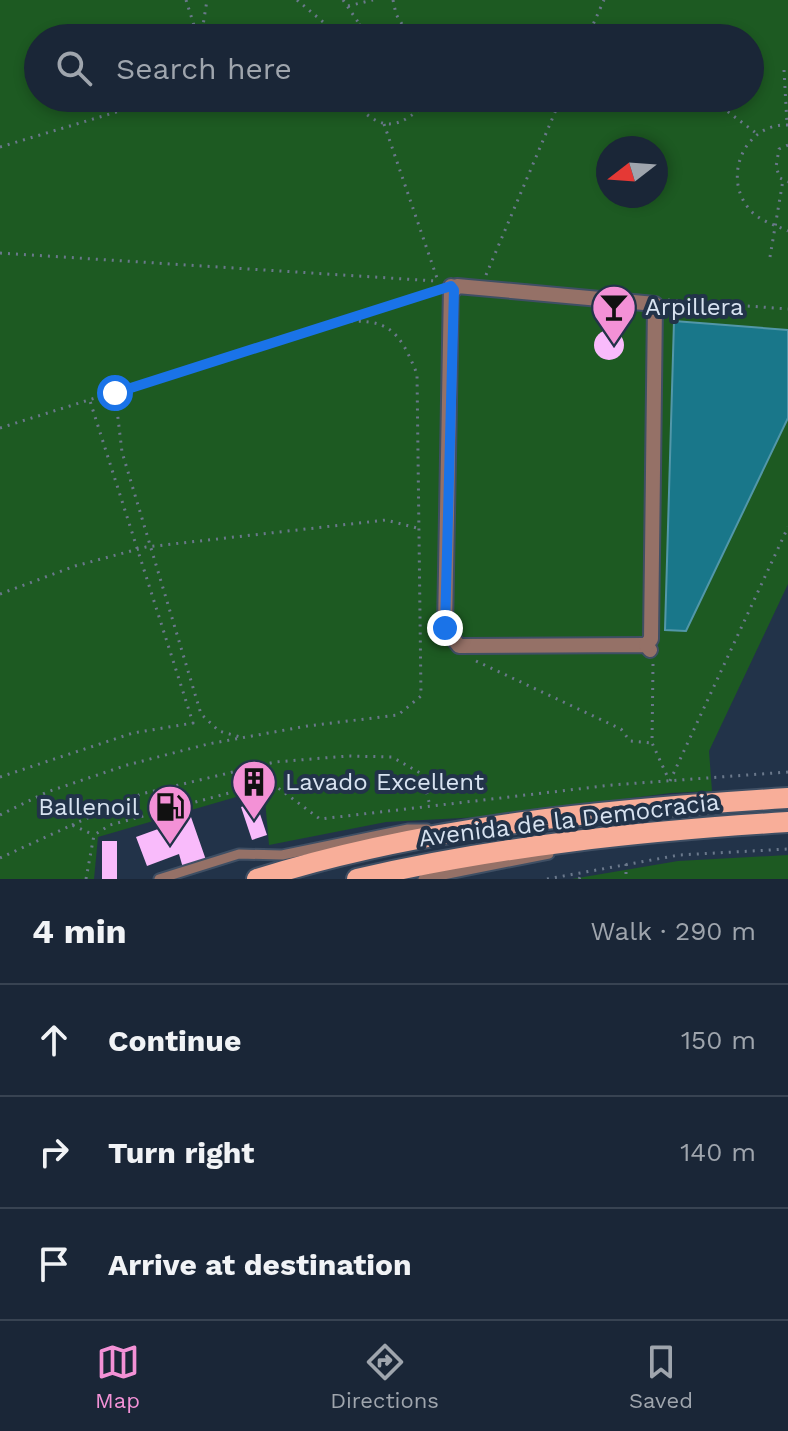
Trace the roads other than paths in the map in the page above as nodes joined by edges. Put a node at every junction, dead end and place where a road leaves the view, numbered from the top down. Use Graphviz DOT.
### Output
graph roads {
  1 [pos="447,636"];
  2 [pos="454,651"];
  3 [pos="788,798"];
  4 [pos="788,822"];
  5 [pos="483,829"];
  6 [pos="623,835"];
  7 [pos="159,879"];
  8 [pos="257,879"];
  9 [pos="357,879"];
  10 [pos="423,879"];
  1 -- 1 [label="street"];
  1 -- 2 [label="street"];
  3 -- 5 [label="main road, Avenida de la Democracia"];
  4 -- 6 [label="main road, Avenida de la Democracia"];
  5 -- 7 [label="lane"];
  5 -- 8 [label="main road, Avenida de la Democracia"];
  6 -- 9 [label="main road, Avenida de la Democracia"];
  6 -- 10 [label="lane"];
}
